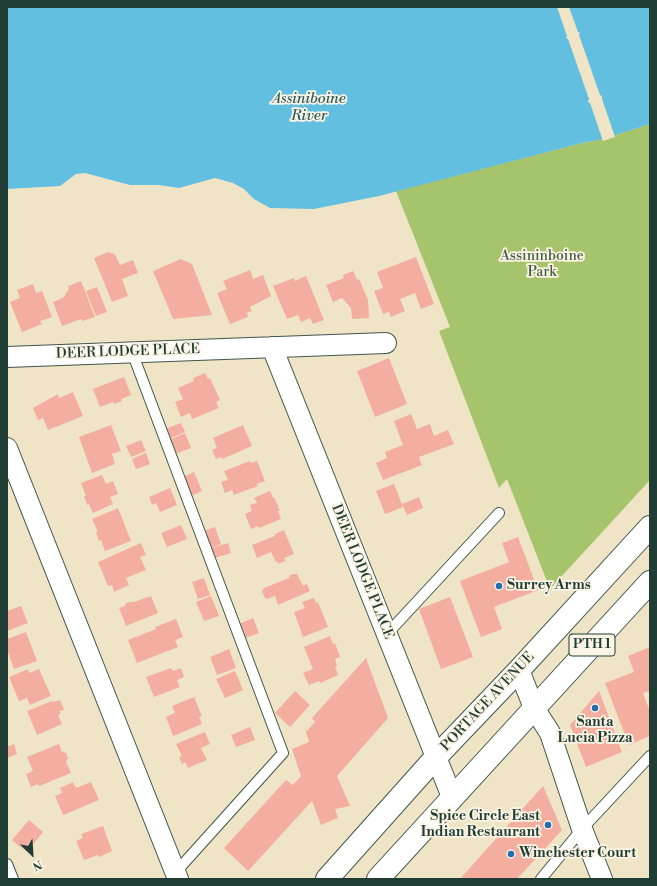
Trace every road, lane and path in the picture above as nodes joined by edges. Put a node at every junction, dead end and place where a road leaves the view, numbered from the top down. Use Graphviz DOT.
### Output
graph roads {
  1 [pos="386,343"];
  2 [pos="272,347"];
  3 [pos="132,352"];
  4 [pos="7,357"];
  5 [pos="7,448"];
  6 [pos="499,513"];
  7 [pos="650,527"];
  8 [pos="650,582"];
  9 [pos="387,634"];
  10 [pos="519,670"];
  11 [pos="534,708"];
  12 [pos="650,756"];
  13 [pos="436,757"];
  14 [pos="452,797"];
  15 [pos="582,829"];
  16 [pos="7,864"];
  17 [pos="176,876"];
  18 [pos="330,878"];
  19 [pos="13,879"];
  20 [pos="378,879"];
  21 [pos="541,879"];
  22 [pos="602,879"];
  1 -- 2 [label="street, DEER LODGE PLACE"];
  2 -- 3 [label="street, DEER LODGE PLACE"];
  2 -- 9 [label="street, DEER LODGE PLACE"];
  3 -- 4 [label="street, DEER LODGE PLACE"];
  3 -- 17 [label="lane"];
  5 -- 17 [label="street"];
  6 -- 9 [label="lane"];
  7 -- 10 [label="highway, PORTAGE AVENUE / PTH 1"];
  8 -- 11 [label="highway, PTH 1"];
  9 -- 13 [label="street, DEER LODGE PLACE"];
  10 -- 11 [label="street"];
  10 -- 13 [label="highway, PORTAGE AVENUE / PTH 1"];
  11 -- 14 [label="highway, PTH 1"];
  11 -- 15 [label="street"];
  12 -- 15 [label="lane"];
  13 -- 14 [label="street, DEER LODGE PLACE"];
  13 -- 18 [label="highway, PORTAGE AVENUE / PTH 1"];
  14 -- 20 [label="highway, PTH 1"];
  15 -- 21 [label="lane"];
  15 -- 22 [label="street"];
  16 -- 19 [label="lane"];
}
